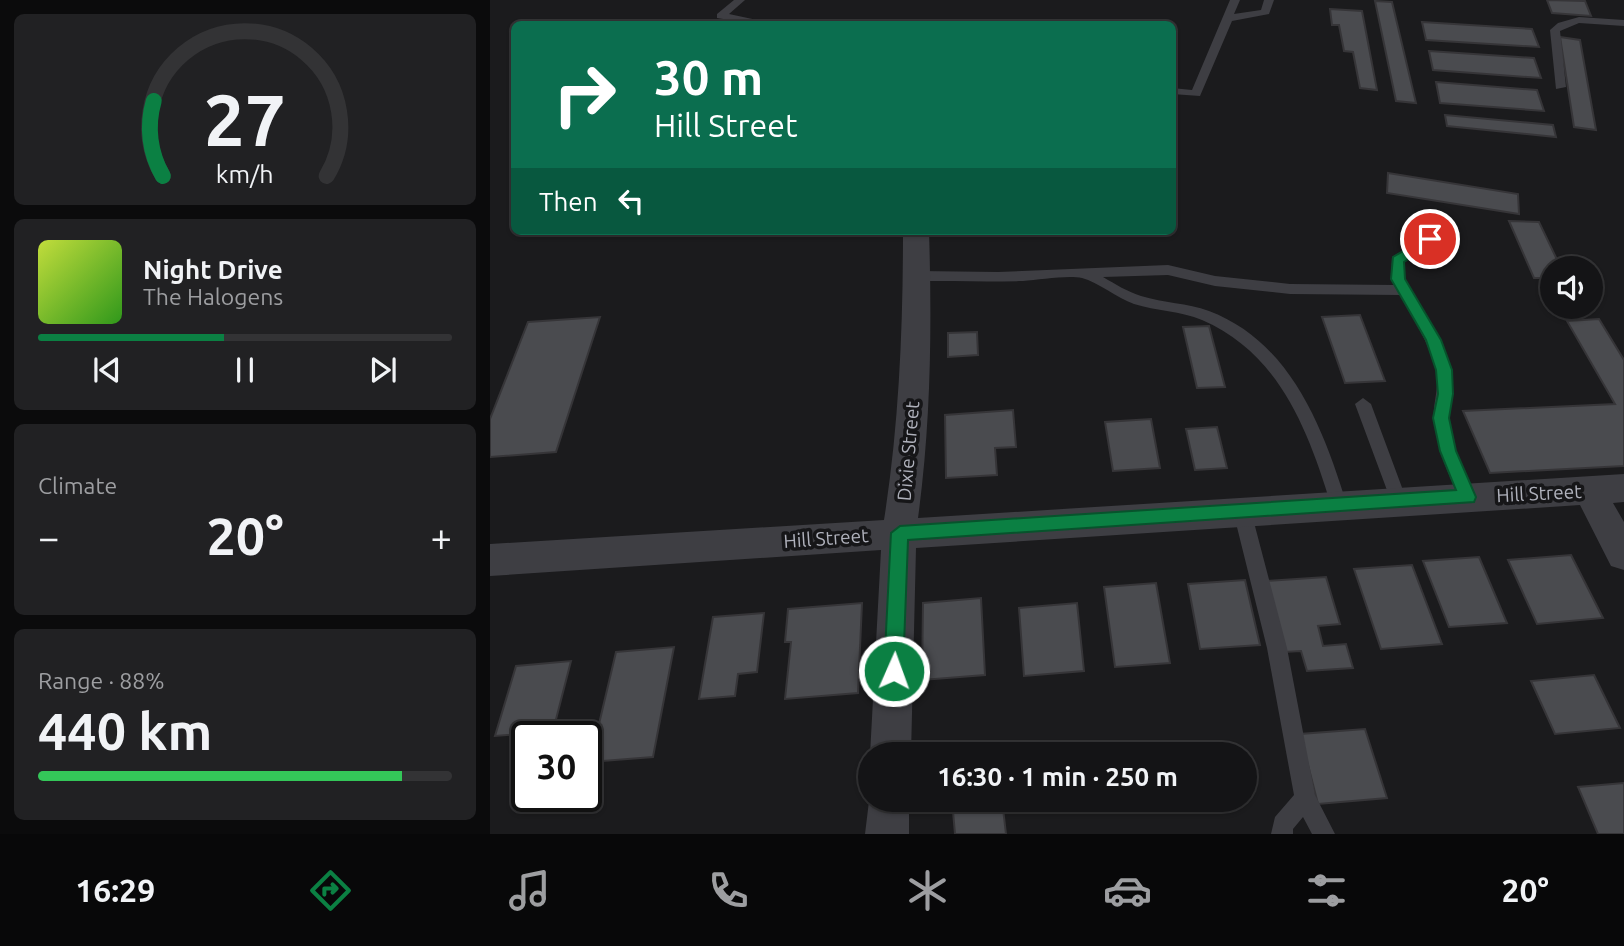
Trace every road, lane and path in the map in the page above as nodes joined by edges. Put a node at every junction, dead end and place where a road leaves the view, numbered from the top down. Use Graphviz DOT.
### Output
graph roads {
  1 [pos="740,0"];
  2 [pos="1234,0"];
  3 [pos="1269,0"];
  4 [pos="1229,18"];
  5 [pos="752,21"];
  6 [pos="1624,23"];
  7 [pos="1560,87"];
  8 [pos="1176,91"];
  9 [pos="1447,229"];
  10 [pos="916,235"];
  11 [pos="1085,274"];
  12 [pos="916,276"];
  13 [pos="1406,290"];
  14 [pos="1363,404"];
  15 [pos="1624,488"];
  16 [pos="1589,490"];
  17 [pos="1468,497"];
  18 [pos="1399,501"];
  19 [pos="1339,505"];
  20 [pos="1242,511"];
  21 [pos="900,533"];
  22 [pos="1624,555"];
  23 [pos="490,560"];
  24 [pos="891,742"];
  25 [pos="1305,797"];
  26 [pos="888,812"];
  27 [pos="887,834"];
  28 [pos="1282,834"];
  29 [pos="1324,834"];
  1 -- 5 [label="lane"];
  2 -- 4 [label="lane"];
  3 -- 4 [label="lane"];
  4 -- 8 [label="lane"];
  6 -- 7 [label="lane"];
  9 -- 13 [label="lane"];
  10 -- 12 [label="street, Dixie Street"];
  11 -- 12 [label="lane"];
  11 -- 13 [label="lane"];
  11 -- 19 [label="lane"];
  12 -- 21 [label="street, Dixie Street"];
  13 -- 17 [label="lane"];
  14 -- 18 [label="lane"];
  15 -- 16 [label="street, Hill Street"];
  16 -- 17 [label="street, Hill Street"];
  16 -- 22 [label="street"];
  17 -- 18 [label="street, Hill Street"];
  18 -- 19 [label="street, Hill Street"];
  19 -- 20 [label="street, Hill Street"];
  20 -- 21 [label="street, Hill Street"];
  20 -- 25 [label="lane"];
  21 -- 23 [label="street, Hill Street"];
  21 -- 24 [label="street, Dixie Street"];
  25 -- 28 [label="lane"];
  25 -- 29 [label="lane"];
  26 -- 27 [label="street"];
}
